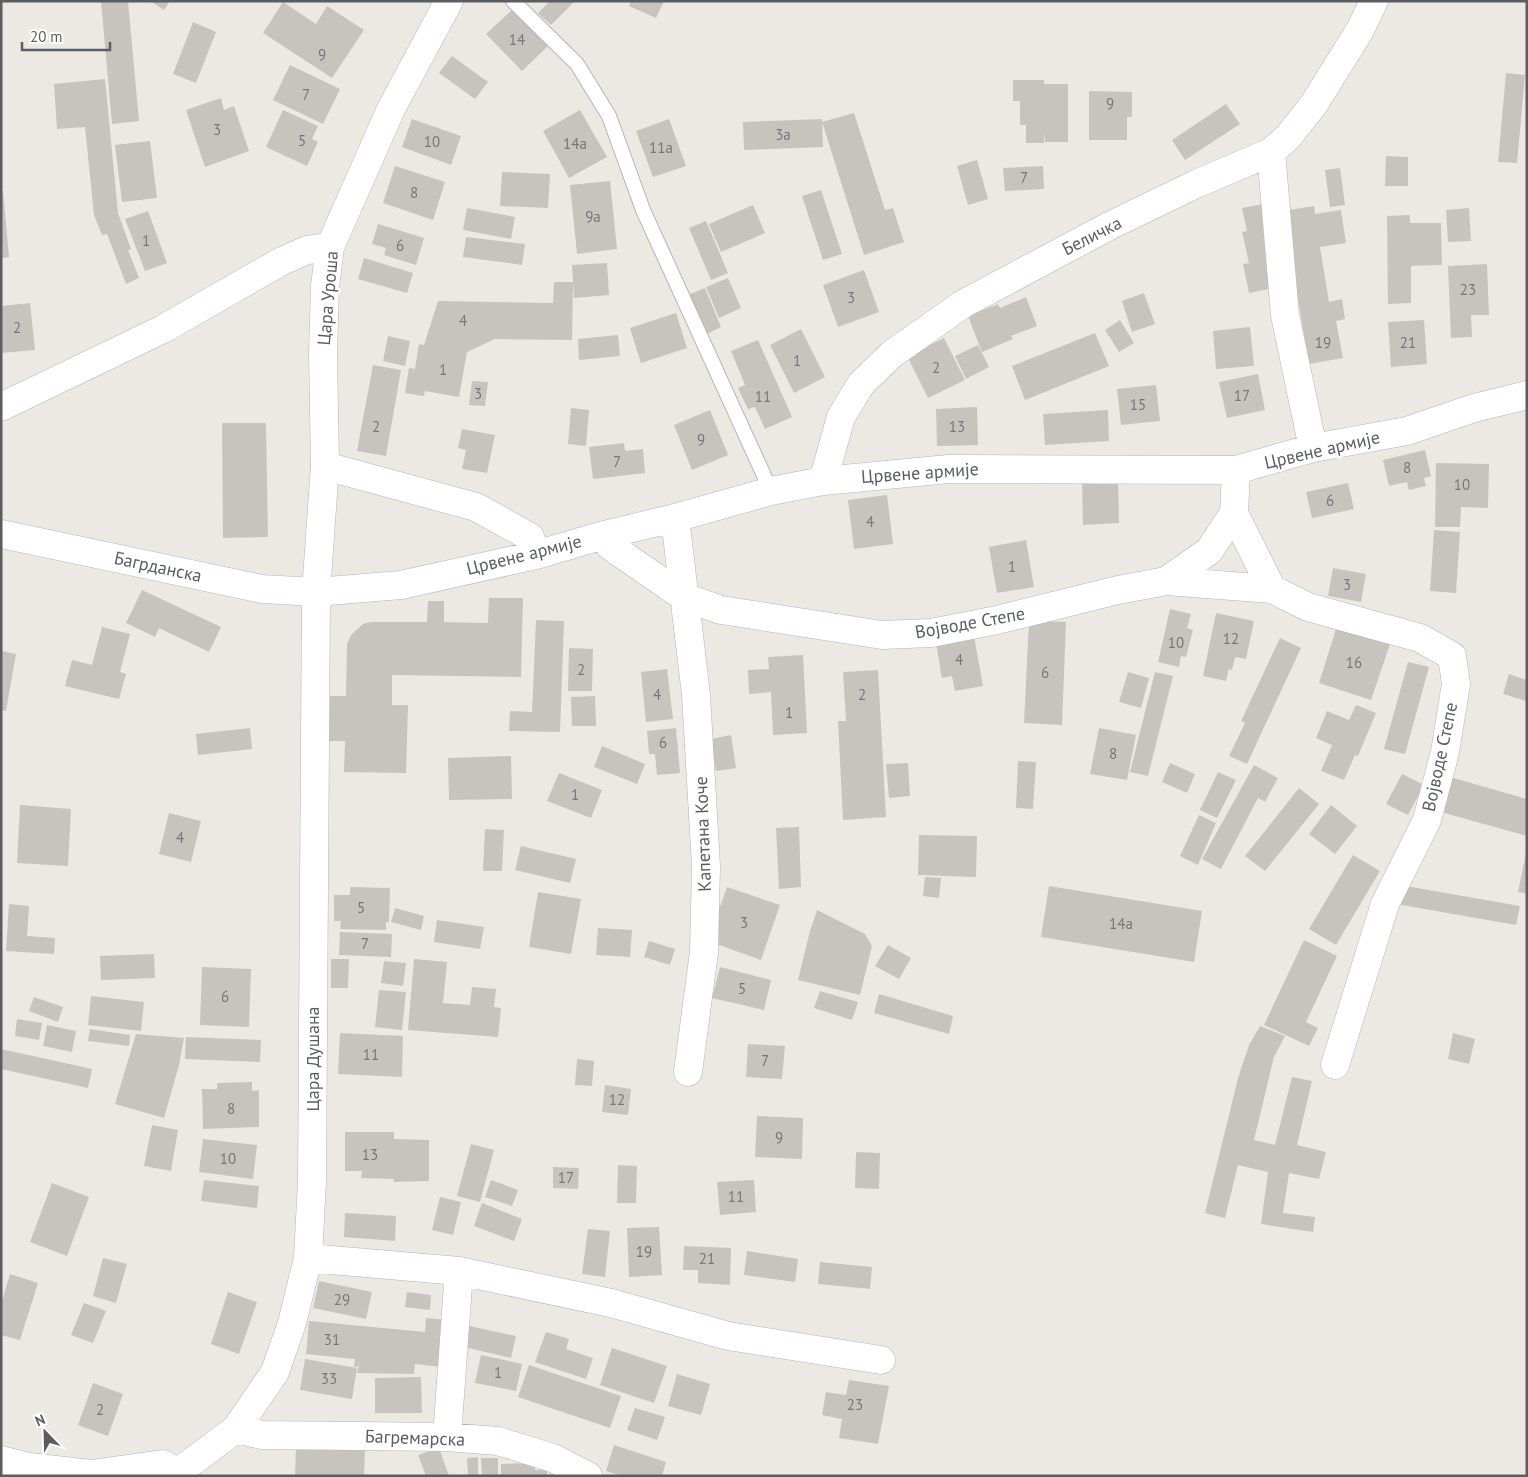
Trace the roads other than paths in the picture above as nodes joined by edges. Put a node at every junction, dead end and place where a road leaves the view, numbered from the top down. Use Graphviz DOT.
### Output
graph roads {
  1 [pos="450,1"];
  2 [pos="513,1"];
  3 [pos="1374,1"];
  4 [pos="1270,152"];
  5 [pos="330,247"];
  6 [pos="1527,395"];
  7 [pos="1,407"];
  8 [pos="1313,448"];
  9 [pos="325,466"];
  10 [pos="1236,470"];
  11 [pos="823,481"];
  12 [pos="771,491"];
  13 [pos="1234,513"];
  14 [pos="675,518"];
  15 [pos="1,534"];
  16 [pos="604,535"];
  17 [pos="536,555"];
  18 [pos="1166,581"];
  19 [pos="1272,589"];
  20 [pos="316,592"];
  21 [pos="684,597"];
  22 [pos="1335,1066"];
  23 [pos="688,1072"];
  24 [pos="308,1258"];
  25 [pos="459,1270"];
  26 [pos="881,1360"];
  27 [pos="236,1429"];
  28 [pos="447,1437"];
  29 [pos="1,1460"];
  30 [pos="175,1474"];
  31 [pos="588,1476"];
  1 -- 5 [label="street, Цара Уроша"];
  2 -- 12 [label="lane"];
  3 -- 4 [label="street, Беличка"];
  4 -- 8 [label="street"];
  4 -- 11 [label="street, Беличка"];
  5 -- 7 [label="street"];
  5 -- 9 [label="street, Цара Уроша"];
  6 -- 8 [label="street, Црвене армије"];
  8 -- 10 [label="street, Црвене армије"];
  9 -- 17 [label="street"];
  9 -- 20 [label="street, Цара Уроша"];
  10 -- 11 [label="street, Црвене армије"];
  10 -- 13 [label="street"];
  11 -- 12 [label="street, Црвене армије"];
  12 -- 14 [label="street, Црвене армије"];
  13 -- 18 [label="street, Војводе Степе"];
  13 -- 19 [label="street"];
  14 -- 16 [label="street, Црвене армије"];
  14 -- 21 [label="street, Капетана Коче"];
  15 -- 20 [label="street, Багрданска"];
  16 -- 17 [label="street, Црвене армије"];
  16 -- 21 [label="street"];
  17 -- 20 [label="street, Црвене армије"];
  18 -- 19 [label="street, Војводе Степе"];
  18 -- 21 [label="street, Војводе Степе"];
  19 -- 22 [label="street, Војводе Степе"];
  20 -- 24 [label="street, Цара Душана"];
  21 -- 23 [label="street, Капетана Коче"];
  24 -- 25 [label="street"];
  24 -- 27 [label="street, Цара Душана"];
  25 -- 26 [label="street"];
  25 -- 28 [label="street"];
  27 -- 28 [label="street, Багремарска"];
  27 -- 30 [label="street, Цара Душана"];
  28 -- 31 [label="street, Багремарска"];
  29 -- 30 [label="street"];
}
